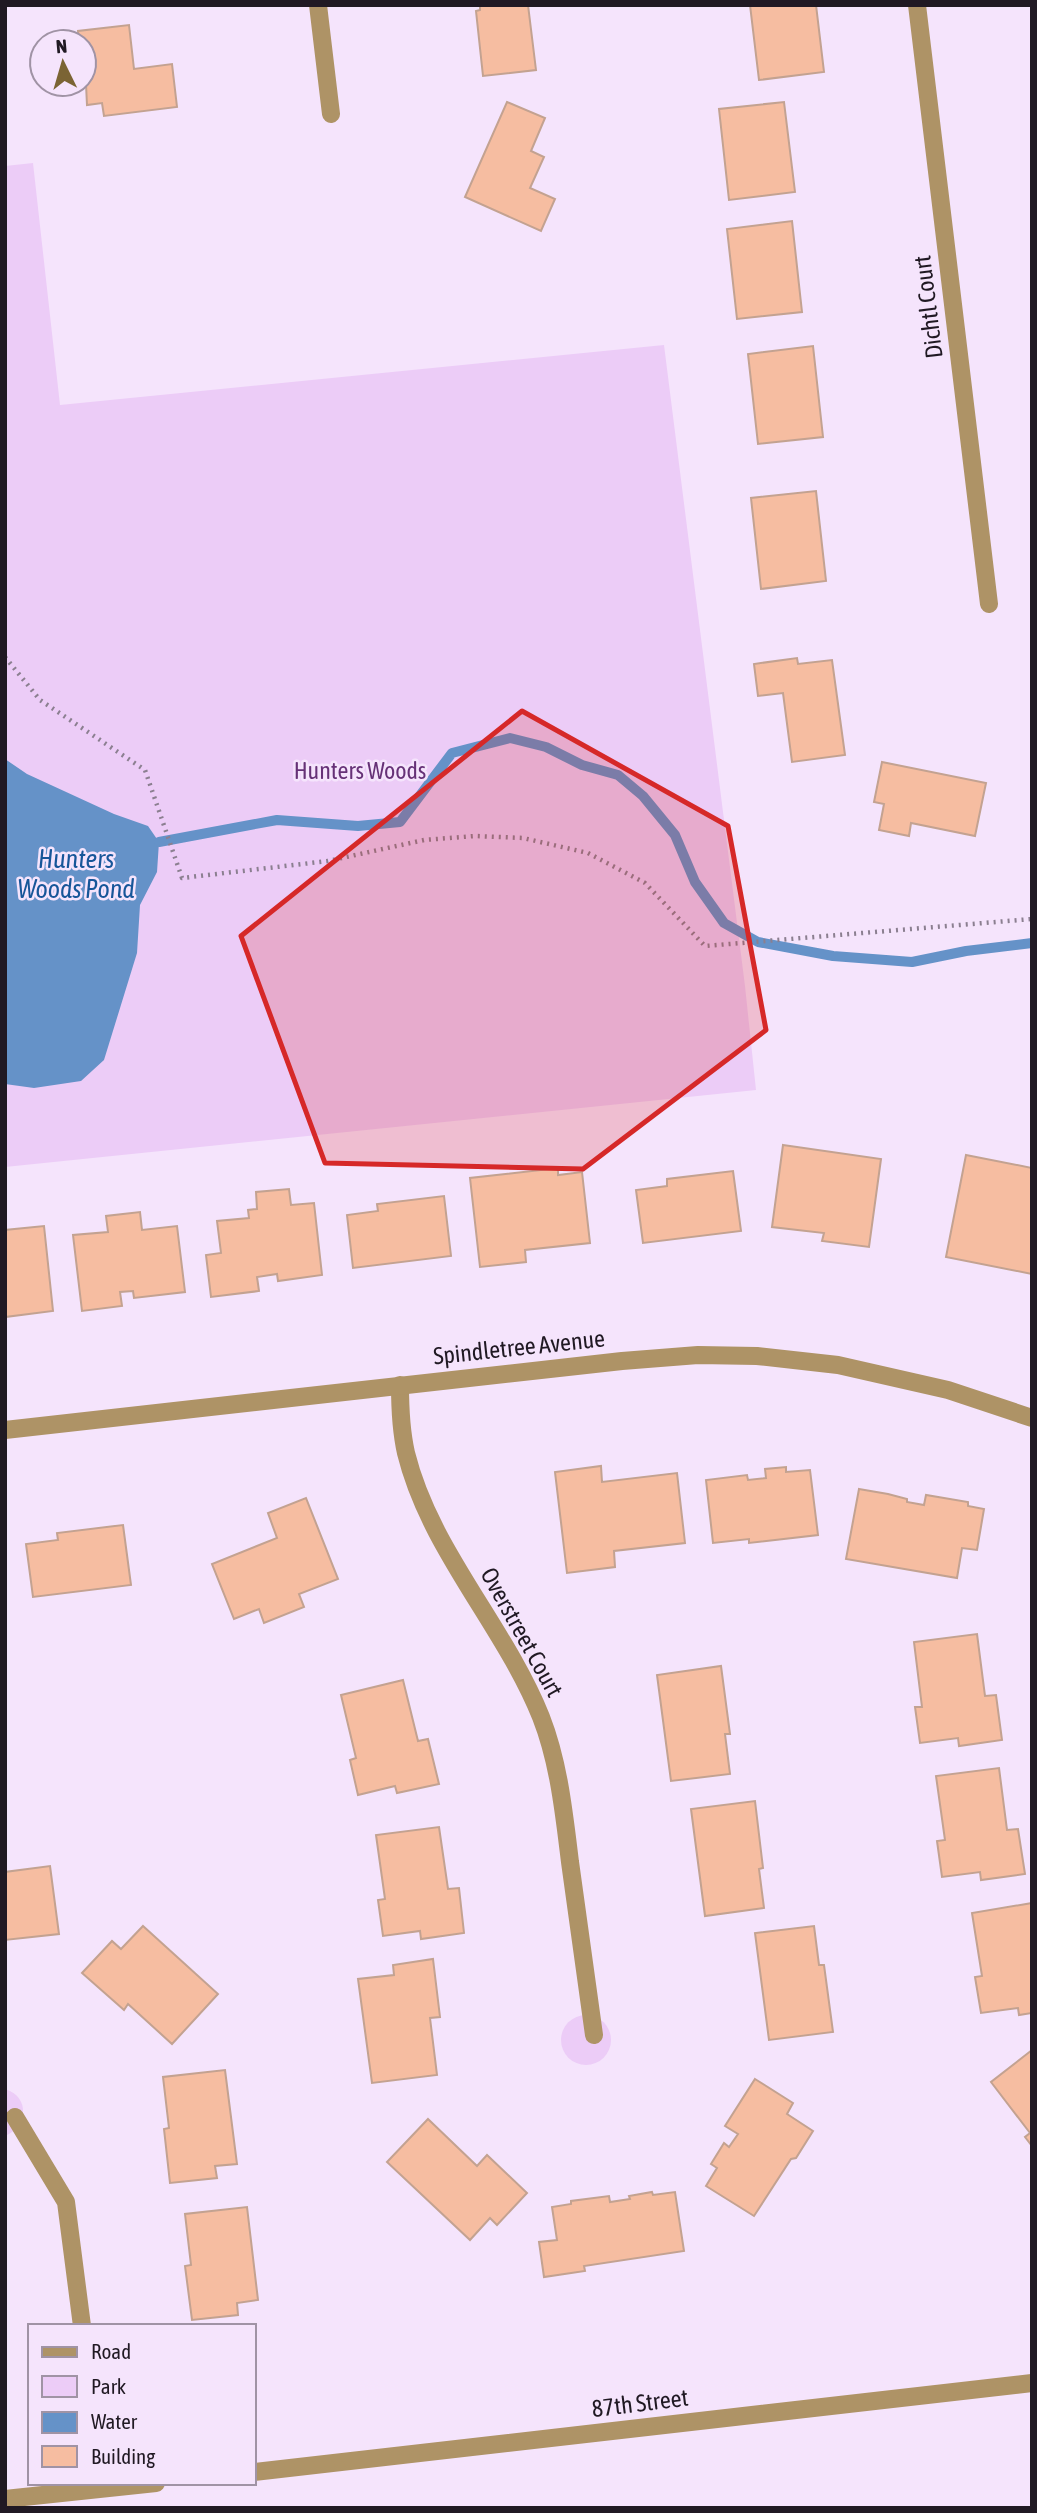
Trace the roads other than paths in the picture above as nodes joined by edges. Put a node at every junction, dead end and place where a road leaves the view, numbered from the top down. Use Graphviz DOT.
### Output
graph roads {
  1 [pos="318,5"];
  2 [pos="917,5"];
  3 [pos="331,114"];
  4 [pos="989,604"];
  5 [pos="400,1385"];
  6 [pos="1032,1419"];
  7 [pos="5,1430"];
  8 [pos="594,2035"];
  9 [pos="15,2117"];
  10 [pos="82,2324"];
  11 [pos="1032,2383"];
  12 [pos="256,2472"];
  13 [pos="121,2485"];
  14 [pos="103,2486"];
  15 [pos="5,2499"];
  1 -- 3 [label="street"];
  2 -- 4 [label="street, Dichtl Court"];
  5 -- 6 [label="street, Spindletree Avenue"];
  5 -- 7 [label="street, Spindletree Avenue"];
  5 -- 8 [label="street, Overstreet Court"];
  9 -- 10 [label="street"];
  11 -- 12 [label="street, 87th Street"];
  13 -- 14 [label="street"];
  14 -- 15 [label="street"];
}
